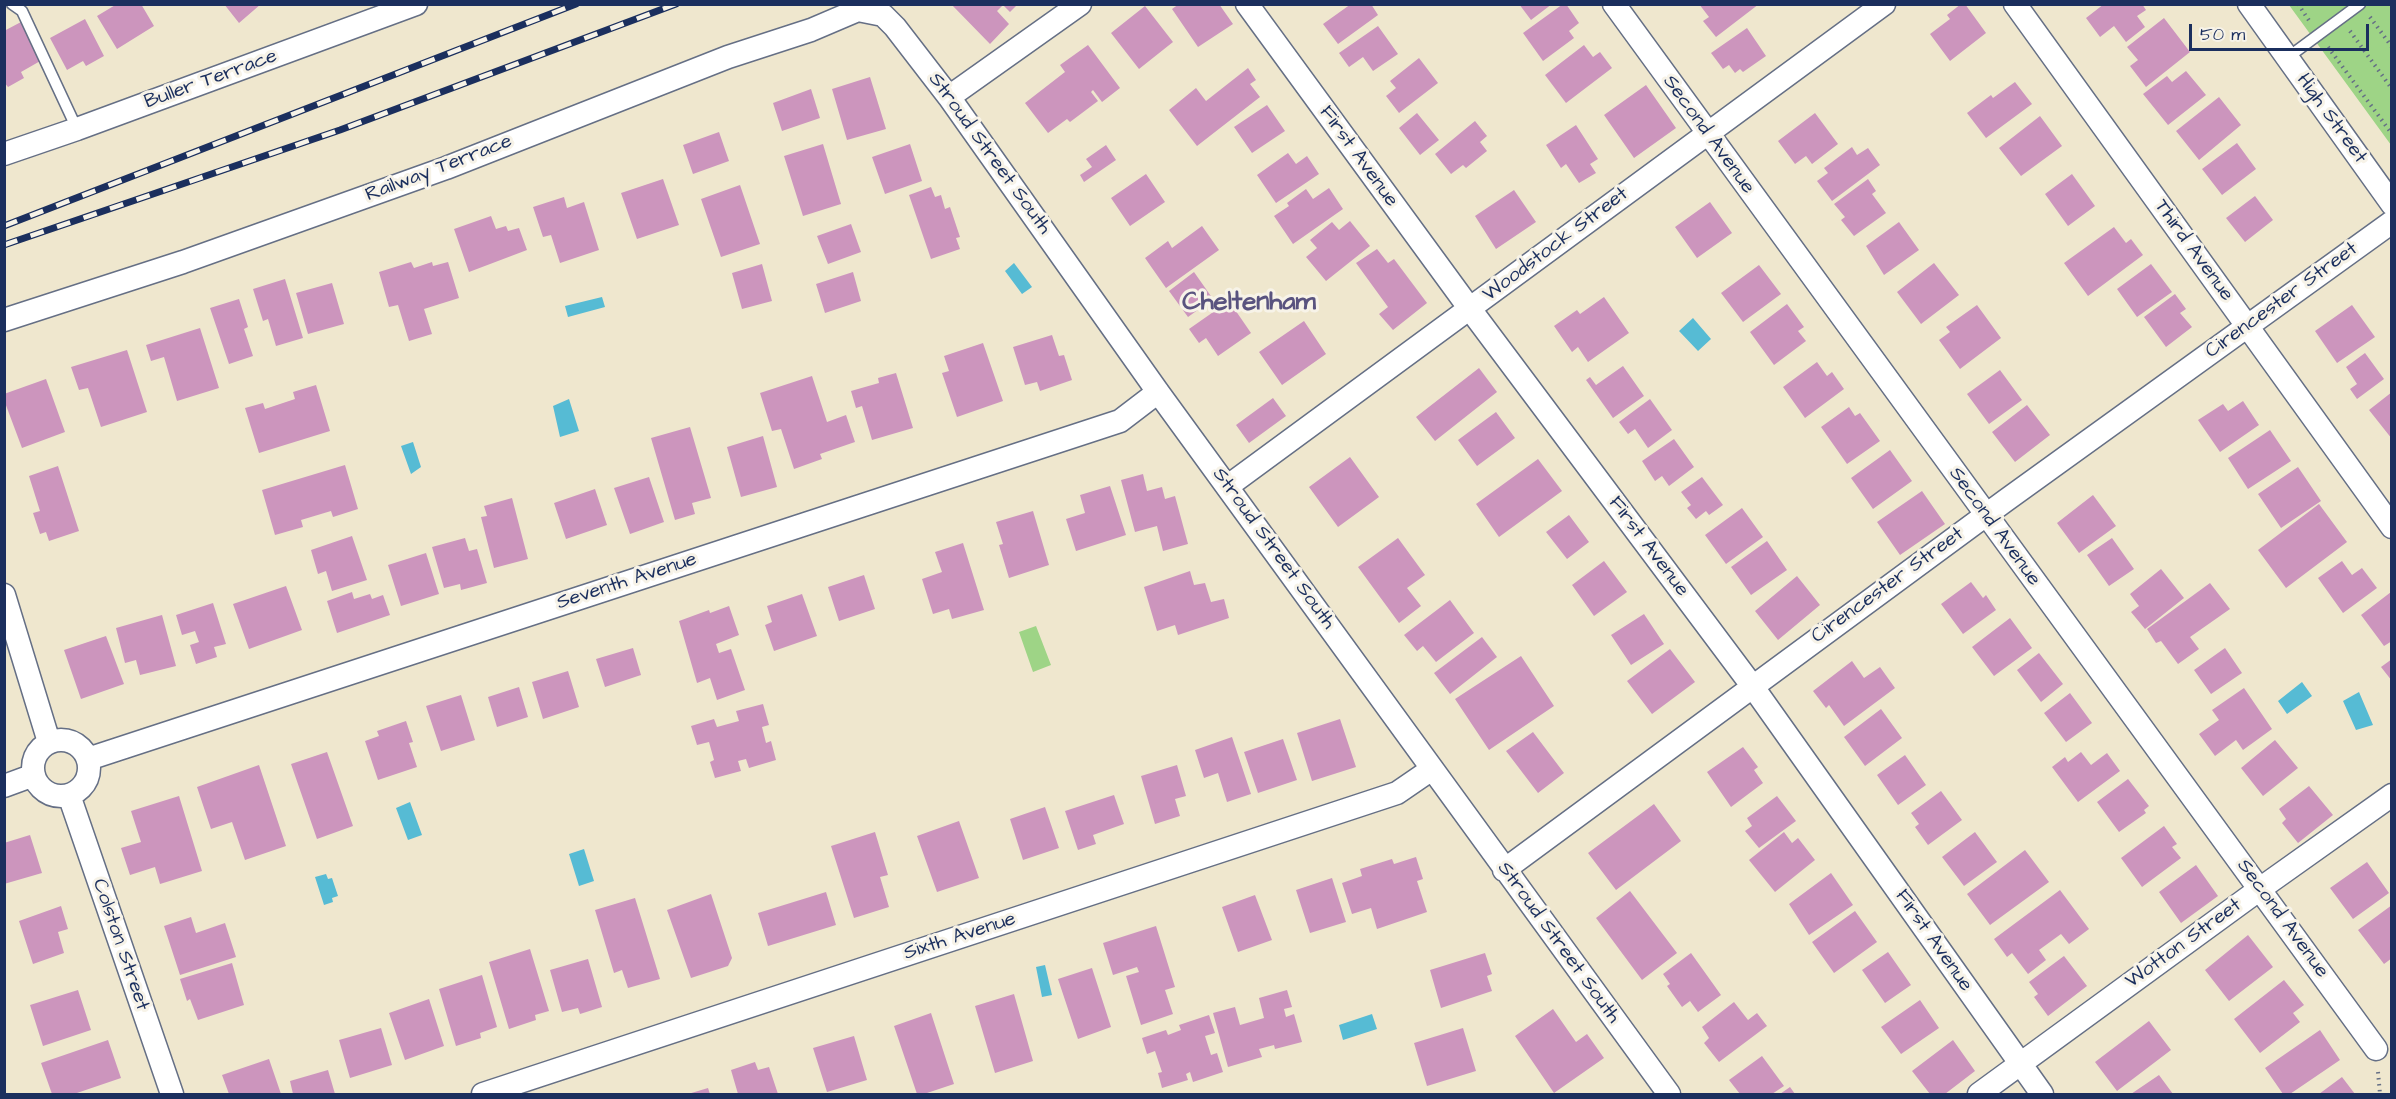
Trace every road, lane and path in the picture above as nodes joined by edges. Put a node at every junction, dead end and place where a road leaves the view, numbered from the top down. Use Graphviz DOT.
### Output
graph roads {
  1 [pos="12,4"];
  2 [pos="416,4"];
  3 [pos="1080,4"];
  4 [pos="1247,4"];
  5 [pos="1614,4"];
  6 [pos="1884,4"];
  7 [pos="2015,4"];
  8 [pos="2249,4"];
  9 [pos="2298,4"];
  10 [pos="2364,9"];
  11 [pos="380,11"];
  12 [pos="870,11"];
  13 [pos="2341,18"];
  14 [pos="2319,34"];
  15 [pos="2391,47"];
  16 [pos="2287,58"];
  17 [pos="2391,88"];
  18 [pos="949,97"];
  19 [pos="77,129"];
  20 [pos="1706,133"];
  21 [pos="2391,134"];
  22 [pos="4,154"];
  23 [pos="2391,204"];
  24 [pos="2391,222"];
  25 [pos="1470,309"];
  26 [pos="4,320"];
  27 [pos="2248,327"];
  28 [pos="1158,392"];
  29 [pos="1228,486"];
  30 [pos="1985,515"];
  31 [pos="2391,527"];
  32 [pos="4,595"];
  33 [pos="1753,687"];
  34 [pos="49,742"];
  35 [pos="88,759"];
  36 [pos="1432,769"];
  37 [pos="34,776"];
  38 [pos="4,786"];
  39 [pos="69,795"];
  40 [pos="2391,795"];
  41 [pos="1504,870"];
  42 [pos="2260,888"];
  43 [pos="2376,1049"];
  44 [pos="2020,1064"];
  45 [pos="172,1095"];
  46 [pos="483,1095"];
  47 [pos="1669,1095"];
  48 [pos="1979,1095"];
  49 [pos="2042,1095"];
  1 -- 19 [label="lane"];
  2 -- 11 [label="street, Buller Terrace"];
  3 -- 18 [label="street"];
  4 -- 25 [label="street, First Avenue"];
  5 -- 20 [label="street, Second Avenue"];
  6 -- 20 [label="street, Woodstock Street"];
  7 -- 27 [label="street, Third Avenue"];
  8 -- 16 [label="street, High Street"];
  9 -- 14 [label="path"];
  10 -- 13 [label="lane"];
  10 -- 15 [label="path"];
  11 -- 19 [label="street, Buller Terrace"];
  12 -- 18 [label="street, Stroud Street South"];
  12 -- 26 [label="street, Railway Terrace"];
  13 -- 14 [label="lane"];
  13 -- 17 [label="path"];
  14 -- 16 [label="lane"];
  14 -- 21 [label="path"];
  16 -- 23 [label="street, High Street"];
  18 -- 28 [label="street, Stroud Street South"];
  19 -- 22 [label="street, Buller Terrace"];
  20 -- 25 [label="street, Woodstock Street"];
  20 -- 30 [label="street, Second Avenue"];
  24 -- 27 [label="street, Cirencester Street"];
  25 -- 29 [label="street, Woodstock Street"];
  25 -- 33 [label="street, First Avenue"];
  27 -- 30 [label="street, Cirencester Street"];
  27 -- 31 [label="street, Third Avenue"];
  28 -- 29 [label="street, Stroud Street South"];
  28 -- 35 [label="street, Seventh Avenue"];
  29 -- 36 [label="street, Stroud Street South"];
  30 -- 33 [label="street, Cirencester Street"];
  30 -- 42 [label="street, Second Avenue"];
  32 -- 34 [label="street"];
  33 -- 41 [label="street, Cirencester Street"];
  33 -- 44 [label="street, First Avenue"];
  34 -- 35 [label="street"];
  34 -- 37 [label="street"];
  35 -- 39 [label="street"];
  36 -- 41 [label="street, Stroud Street South"];
  36 -- 46 [label="street, Sixth Avenue"];
  37 -- 38 [label="street"];
  37 -- 39 [label="street"];
  39 -- 45 [label="street, Colston Street"];
  40 -- 42 [label="street, Wotton Street"];
  41 -- 47 [label="street, Stroud Street South"];
  42 -- 43 [label="street, Second Avenue"];
  42 -- 44 [label="street, Wotton Street"];
  44 -- 48 [label="street, Wotton Street"];
  44 -- 49 [label="street, First Avenue"];
}
